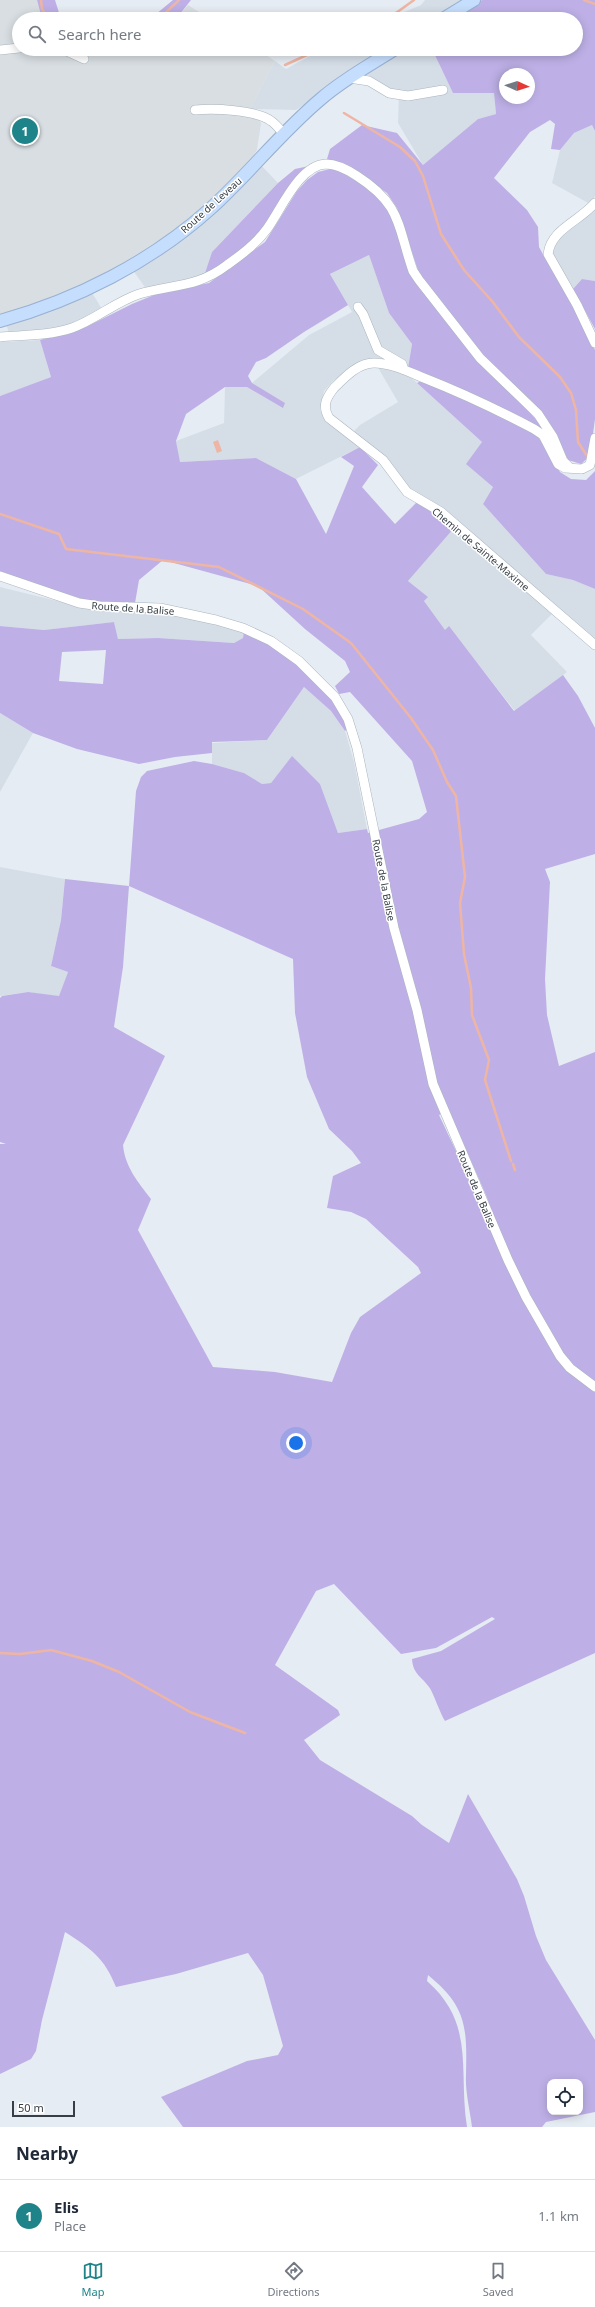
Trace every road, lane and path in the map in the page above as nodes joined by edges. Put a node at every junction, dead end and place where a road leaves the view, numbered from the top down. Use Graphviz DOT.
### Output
graph roads {
  1 [pos="474,0"];
  2 [pos="454,12"];
  3 [pos="12,49"];
  4 [pos="0,50"];
  5 [pos="77,56"];
  6 [pos="384,56"];
  7 [pos="84,59"];
  8 [pos="349,78"];
  9 [pos="443,90"];
  10 [pos="195,110"];
  11 [pos="284,134"];
  12 [pos="595,203"];
  13 [pos="358,307"];
  14 [pos="0,321"];
  15 [pos="0,337"];
  16 [pos="595,343"];
  17 [pos="404,370"];
  18 [pos="595,438"];
  19 [pos="569,467"];
  20 [pos="0,576"];
  21 [pos="595,645"];
  22 [pos="595,1386"];
  1 -- 2 [label="street"];
  3 -- 4 [label="street"];
  5 -- 7 [label="street"];
  6 -- 8 [label="street, Route de Leveau"];
  8 -- 9 [label="street"];
  8 -- 11 [label="street, Route de Leveau"];
  10 -- 11 [label="street"];
  11 -- 14 [label="street, Route de Leveau"];
  12 -- 16 [label="street"];
  13 -- 17 [label="street"];
  15 -- 19 [label="street"];
  17 -- 19 [label="street, Chemin de Sainte-Maxime"];
  17 -- 21 [label="street, Chemin de Sainte-Maxime"];
  18 -- 19 [label="street"];
  20 -- 22 [label="street, Route de la Balise"];
}
